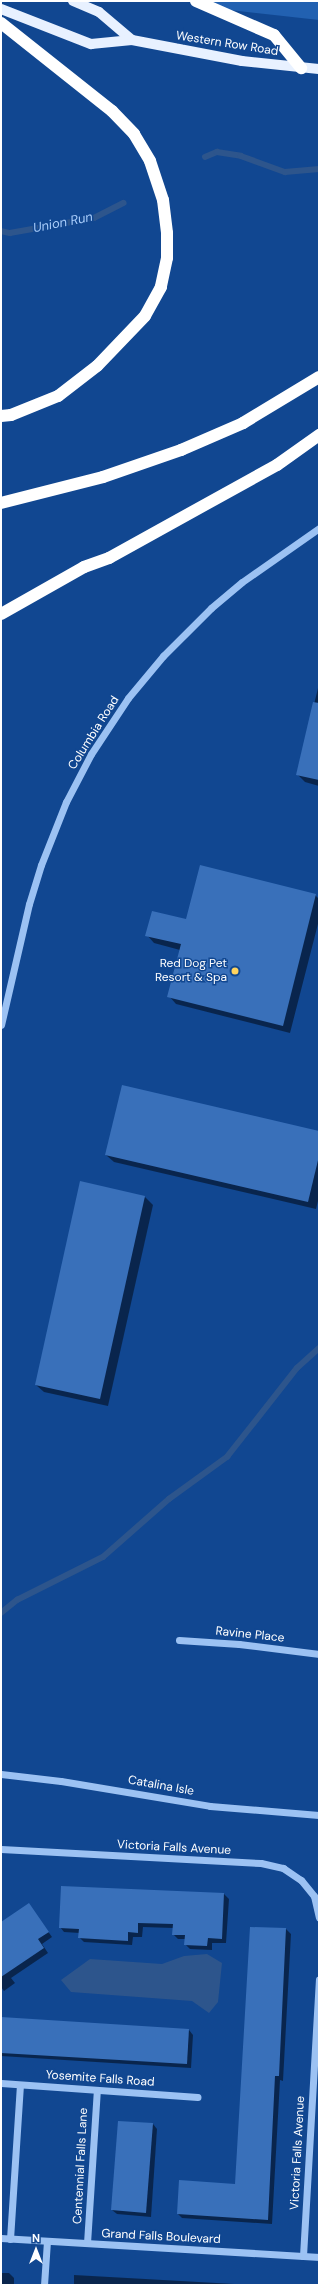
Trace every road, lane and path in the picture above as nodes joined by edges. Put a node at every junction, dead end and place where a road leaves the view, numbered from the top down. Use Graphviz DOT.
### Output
graph roads {
  1 [pos="73,1"];
  2 [pos="196,1"];
  3 [pos="1,9"];
  4 [pos="1,23"];
  5 [pos="132,40"];
  6 [pos="302,68"];
  7 [pos="319,69"];
  8 [pos="319,377"];
  9 [pos="1,416"];
  10 [pos="319,435"];
  11 [pos="1,503"];
  12 [pos="319,528"];
  13 [pos="1,614"];
  14 [pos="1,1025"];
  15 [pos="179,1640"];
  16 [pos="319,1654"];
  17 [pos="1,1774"];
  18 [pos="319,1815"];
  19 [pos="1,1849"];
  20 [pos="319,1916"];
  21 [pos="319,1978"];
  22 [pos="1,2083"];
  23 [pos="20,2084"];
  24 [pos="97,2090"];
  25 [pos="198,2097"];
  26 [pos="1,2238"];
  27 [pos="10,2239"];
  28 [pos="47,2241"];
  29 [pos="87,2243"];
  30 [pos="303,2256"];
  31 [pos="319,2257"];
  32 [pos="44,2285"];
  1 -- 5 [label="main road, Western Row Road"];
  2 -- 6 [label="highway"];
  3 -- 5 [label="main road, Western Row Road"];
  4 -- 9 [label="highway"];
  5 -- 6 [label="main road, Western Row Road"];
  6 -- 7 [label="main road, Western Row Road"];
  8 -- 11 [label="highway"];
  10 -- 13 [label="highway"];
  12 -- 14 [label="street, Columbia Road"];
  15 -- 16 [label="street, Ravine Place"];
  17 -- 18 [label="street, Catalina Isle"];
  19 -- 20 [label="street, Victoria Falls Avenue"];
  21 -- 30 [label="street, Victoria Falls Avenue"];
  22 -- 23 [label="street, Yosemite Falls Road"];
  23 -- 24 [label="street, Yosemite Falls Road"];
  23 -- 27 [label="street"];
  24 -- 25 [label="street, Yosemite Falls Road"];
  24 -- 29 [label="street, Centennial Falls Lane"];
  26 -- 27 [label="street, Grand Falls Boulevard"];
  27 -- 28 [label="street, Grand Falls Boulevard"];
  28 -- 29 [label="street, Grand Falls Boulevard"];
  28 -- 32 [label="street"];
  29 -- 30 [label="street, Grand Falls Boulevard"];
  30 -- 31 [label="street, Grand Falls Boulevard"];
}
